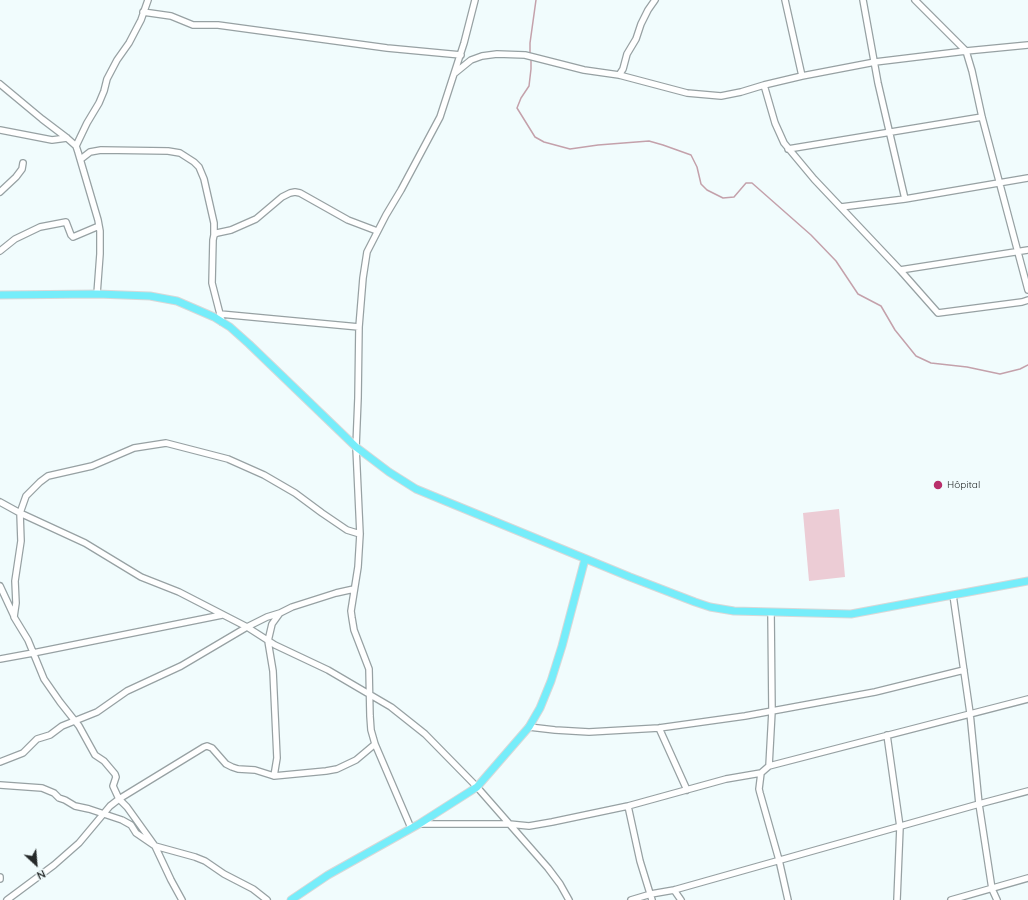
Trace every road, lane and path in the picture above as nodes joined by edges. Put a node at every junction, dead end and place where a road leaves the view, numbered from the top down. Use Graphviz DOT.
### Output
graph roads {
  1 [pos="148,0"];
  2 [pos="475,0"];
  3 [pos="656,0"];
  4 [pos="784,0"];
  5 [pos="863,0"];
  6 [pos="915,0"];
  7 [pos="143,12"];
  8 [pos="1028,45"];
  9 [pos="966,51"];
  10 [pos="460,55"];
  11 [pos="875,62"];
  12 [pos="455,73"];
  13 [pos="619,75"];
  14 [pos="802,76"];
  15 [pos="0,84"];
  16 [pos="764,85"];
  17 [pos="982,117"];
  18 [pos="0,130"];
  19 [pos="889,132"];
  20 [pos="67,138"];
  21 [pos="76,146"];
  22 [pos="788,148"];
  23 [pos="81,159"];
  24 [pos="23,164"];
  25 [pos="1028,178"];
  26 [pos="999,183"];
  27 [pos="0,192"];
  28 [pos="905,199"];
  29 [pos="841,207"];
  30 [pos="99,229"];
  31 [pos="377,231"];
  32 [pos="214,235"];
  33 [pos="1028,250"];
  34 [pos="0,251"];
  35 [pos="1019,252"];
  36 [pos="900,270"];
  37 [pos="1028,290"];
  38 [pos="97,294"];
  39 [pos="0,295"];
  40 [pos="1028,300"];
  41 [pos="220,314"];
  42 [pos="222,322"];
  43 [pos="359,327"];
  44 [pos="356,447"];
  45 [pos="0,502"];
  46 [pos="20,513"];
  47 [pos="360,534"];
  48 [pos="585,559"];
  49 [pos="1028,581"];
  50 [pos="0,586"];
  51 [pos="354,589"];
  52 [pos="953,595"];
  53 [pos="771,612"];
  54 [pos="280,613"];
  55 [pos="222,615"];
  56 [pos="14,617"];
  57 [pos="247,627"];
  58 [pos="268,641"];
  59 [pos="33,653"];
  60 [pos="0,658"];
  61 [pos="964,670"];
  62 [pos="370,693"];
  63 [pos="1028,699"];
  64 [pos="772,711"];
  65 [pos="970,713"];
  66 [pos="75,721"];
  67 [pos="529,727"];
  68 [pos="659,728"];
  69 [pos="887,735"];
  70 [pos="375,744"];
  71 [pos="0,762"];
  72 [pos="769,766"];
  73 [pos="761,773"];
  74 [pos="274,776"];
  75 [pos="0,785"];
  76 [pos="477,787"];
  77 [pos="687,790"];
  78 [pos="1028,791"];
  79 [pos="119,799"];
  80 [pos="979,804"];
  81 [pos="628,806"];
  82 [pos="104,814"];
  83 [pos="419,824"];
  84 [pos="509,824"];
  85 [pos="900,827"];
  86 [pos="411,828"];
  87 [pos="155,846"];
  88 [pos="779,860"];
  89 [pos="1028,878"];
  90 [pos="992,889"];
  91 [pos="674,890"];
  92 [pos="651,897"];
  93 [pos="7,900"];
  94 [pos="182,900"];
  95 [pos="267,900"];
  96 [pos="292,900"];
  97 [pos="569,900"];
  98 [pos="631,900"];
  99 [pos="681,900"];
  100 [pos="788,900"];
  101 [pos="897,900"];
  102 [pos="951,900"];
  103 [pos="997,900"];
  1 -- 7 [label="street"];
  2 -- 10 [label="street"];
  3 -- 13 [label="street"];
  4 -- 14 [label="street"];
  5 -- 11 [label="street"];
  6 -- 9 [label="street"];
  7 -- 10 [label="street"];
  7 -- 21 [label="street"];
  8 -- 9 [label="street"];
  9 -- 11 [label="street"];
  9 -- 17 [label="street"];
  10 -- 12 [label="street"];
  11 -- 14 [label="street"];
  11 -- 19 [label="street"];
  12 -- 13 [label="street"];
  12 -- 31 [label="street"];
  13 -- 16 [label="street"];
  14 -- 16 [label="street"];
  15 -- 20 [label="street"];
  16 -- 22 [label="street"];
  17 -- 19 [label="street"];
  17 -- 26 [label="street"];
  18 -- 20 [label="street"];
  19 -- 22 [label="street"];
  19 -- 28 [label="street"];
  20 -- 21 [label="street"];
  21 -- 23 [label="street"];
  22 -- 29 [label="street"];
  23 -- 30 [label="street"];
  23 -- 32 [label="street"];
  24 -- 27 [label="street"];
  25 -- 26 [label="street"];
  26 -- 28 [label="street"];
  26 -- 35 [label="street"];
  28 -- 29 [label="street"];
  29 -- 36 [label="street"];
  30 -- 34 [label="street"];
  30 -- 38 [label="street"];
  31 -- 32 [label="street"];
  31 -- 43 [label="street"];
  32 -- 41 [label="street"];
  33 -- 35 [label="street"];
  35 -- 36 [label="street"];
  35 -- 37 [label="street"];
  36 -- 40 [label="street"];
  38 -- 39 [label="main road"];
  38 -- 42 [label="main road"];
  41 -- 42 [label="street"];
  41 -- 43 [label="street"];
  42 -- 44 [label="main road"];
  43 -- 44 [label="street"];
  44 -- 47 [label="street"];
  44 -- 48 [label="main road"];
  45 -- 46 [label="street"];
  46 -- 47 [label="street"];
  46 -- 55 [label="street"];
  46 -- 56 [label="street"];
  47 -- 51 [label="street"];
  48 -- 53 [label="main road"];
  48 -- 67 [label="main road"];
  49 -- 52 [label="main road"];
  50 -- 56 [label="street"];
  51 -- 54 [label="street"];
  51 -- 62 [label="street"];
  52 -- 53 [label="main road"];
  52 -- 61 [label="street"];
  53 -- 64 [label="street"];
  54 -- 57 [label="street"];
  54 -- 58 [label="street"];
  55 -- 57 [label="street"];
  55 -- 59 [label="street"];
  56 -- 59 [label="street"];
  57 -- 58 [label="street"];
  57 -- 66 [label="street"];
  58 -- 62 [label="street"];
  58 -- 74 [label="street"];
  59 -- 60 [label="street"];
  59 -- 66 [label="street"];
  61 -- 64 [label="street"];
  61 -- 65 [label="street"];
  62 -- 70 [label="street"];
  62 -- 76 [label="street"];
  63 -- 65 [label="street"];
  64 -- 68 [label="street"];
  64 -- 72 [label="street"];
  65 -- 69 [label="street"];
  65 -- 80 [label="street"];
  66 -- 71 [label="street"];
  66 -- 79 [label="street"];
  67 -- 68 [label="street"];
  67 -- 76 [label="main road"];
  68 -- 77 [label="street"];
  69 -- 72 [label="street"];
  69 -- 85 [label="street"];
  70 -- 74 [label="street"];
  70 -- 86 [label="street"];
  72 -- 73 [label="street"];
  73 -- 77 [label="street"];
  73 -- 88 [label="street"];
  74 -- 79 [label="street"];
  75 -- 82 [label="street"];
  76 -- 83 [label="main road"];
  76 -- 84 [label="street"];
  77 -- 81 [label="street"];
  78 -- 80 [label="street"];
  79 -- 82 [label="street"];
  79 -- 87 [label="street"];
  80 -- 85 [label="street"];
  80 -- 90 [label="street"];
  81 -- 84 [label="street"];
  81 -- 92 [label="street"];
  82 -- 87 [label="street"];
  82 -- 93 [label="street"];
  83 -- 84 [label="street"];
  83 -- 86 [label="main road"];
  84 -- 97 [label="street"];
  85 -- 88 [label="street"];
  85 -- 101 [label="street"];
  86 -- 96 [label="main road"];
  87 -- 94 [label="street"];
  87 -- 95 [label="street"];
  88 -- 91 [label="street"];
  88 -- 100 [label="street"];
  89 -- 90 [label="street"];
  90 -- 102 [label="street"];
  90 -- 103 [label="street"];
  91 -- 92 [label="street"];
  91 -- 99 [label="street"];
  92 -- 98 [label="street"];
}
